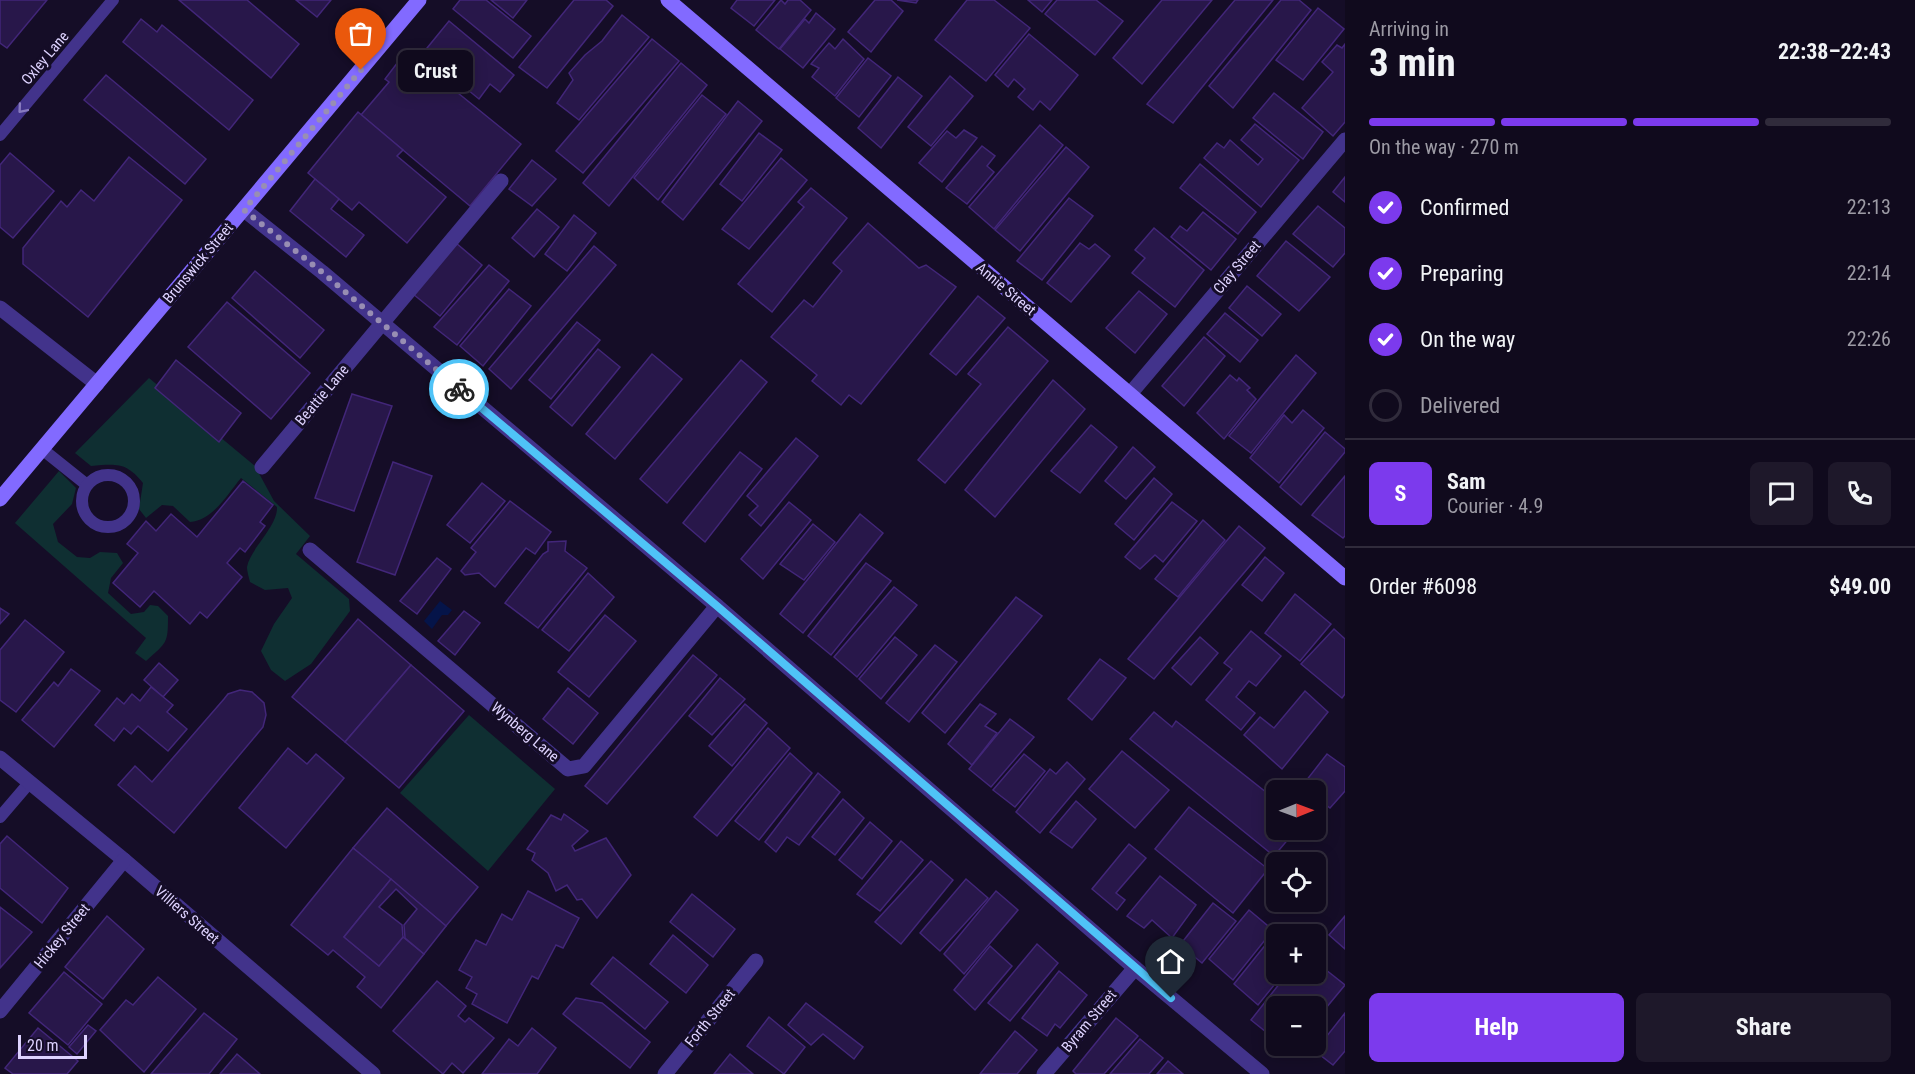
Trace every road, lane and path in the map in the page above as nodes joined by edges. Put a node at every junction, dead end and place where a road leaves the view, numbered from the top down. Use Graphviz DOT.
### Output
graph roads {
  1 [pos="113,0"];
  2 [pos="419,0"];
  3 [pos="668,0"];
  4 [pos="0,135"];
  5 [pos="1345,140"];
  6 [pos="501,181"];
  7 [pos="244,210"];
  8 [pos="0,308"];
  9 [pos="382,324"];
  10 [pos="97,384"];
  11 [pos="1130,394"];
  12 [pos="42,449"];
  13 [pos="262,467"];
  14 [pos="87,485"];
  15 [pos="0,499"];
  16 [pos="310,550"];
  17 [pos="1345,578"];
  18 [pos="717,606"];
  19 [pos="0,758"];
  20 [pos="30,782"];
  21 [pos="0,817"];
  22 [pos="124,860"];
  23 [pos="756,961"];
  24 [pos="1135,968"];
  25 [pos="0,1011"];
  26 [pos="373,1074"];
  27 [pos="665,1074"];
  28 [pos="1044,1074"];
  29 [pos="1262,1074"];
  1 -- 4 [label="lane, Oxley Lane, one-way"];
  2 -- 7 [label="street, Brunswick Street"];
  3 -- 11 [label="street, Annie Street"];
  5 -- 11 [label="street, Clay Street"];
  6 -- 9 [label="street, Beattie Lane"];
  7 -- 9 [label="street"];
  7 -- 10 [label="street, Brunswick Street"];
  8 -- 10 [label="street"];
  9 -- 13 [label="street, Beattie Lane"];
  9 -- 18 [label="street"];
  10 -- 12 [label="street, Brunswick Street"];
  11 -- 17 [label="street, Annie Street"];
  12 -- 14 [label="lane"];
  12 -- 15 [label="street, Brunswick Street"];
  14 -- 14 [label="lane"];
  16 -- 18 [label="street, Wynberg Lane"];
  18 -- 24 [label="street"];
  19 -- 20 [label="street, Villiers Street"];
  20 -- 21 [label="lane"];
  20 -- 22 [label="street, Villiers Street"];
  22 -- 25 [label="street, Hickey Street"];
  22 -- 26 [label="street, Villiers Street"];
  23 -- 27 [label="street, Forth Street"];
  24 -- 28 [label="street, Byram Street"];
  24 -- 29 [label="street"];
}
